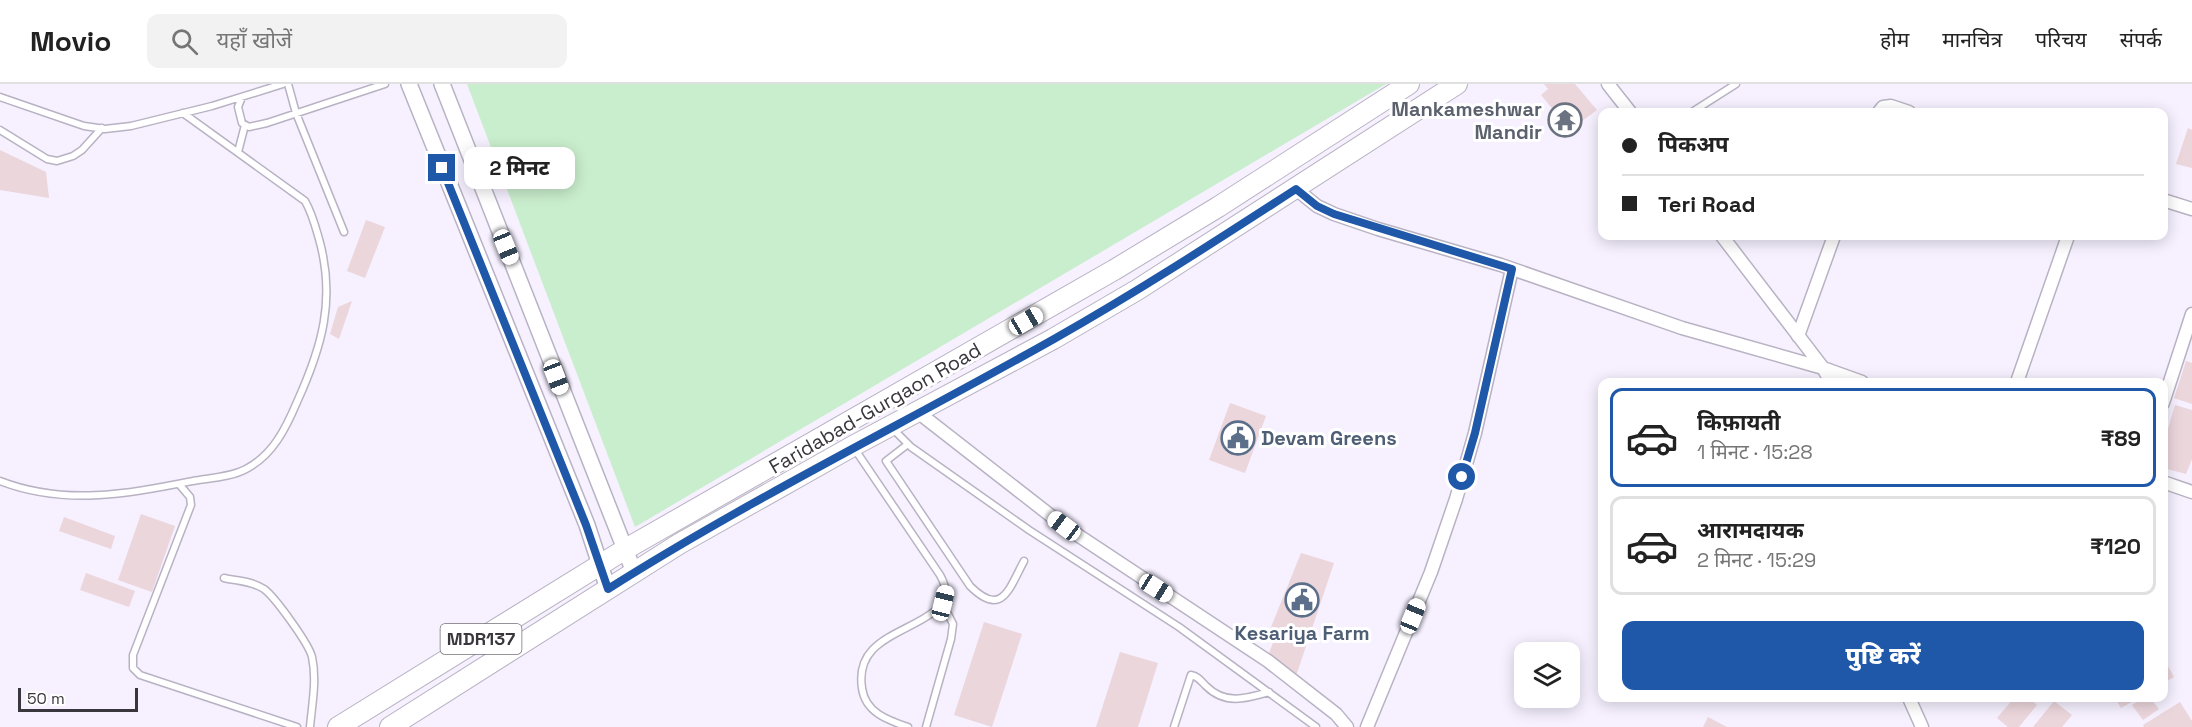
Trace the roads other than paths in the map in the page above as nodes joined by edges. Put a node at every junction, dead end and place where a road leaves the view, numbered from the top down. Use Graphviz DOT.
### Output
graph roads {
  1 [pos="283,84"];
  2 [pos="288,84"];
  3 [pos="385,84"];
  4 [pos="409,84"];
  5 [pos="441,84"];
  6 [pos="1409,84"];
  7 [pos="1457,84"];
  8 [pos="1608,84"];
  9 [pos="1736,84"];
  10 [pos="243,96"];
  11 [pos="0,97"];
  12 [pos="1627,108"];
  13 [pos="1698,108"];
  14 [pos="1882,108"];
  15 [pos="1897,108"];
  16 [pos="183,113"];
  17 [pos="296,113"];
  18 [pos="245,125"];
  19 [pos="102,128"];
  20 [pos="0,130"];
  21 [pos="238,152"];
  22 [pos="1296,189"];
  23 [pos="2168,202"];
  24 [pos="2192,209"];
  25 [pos="344,231"];
  26 [pos="1725,240"];
  27 [pos="1833,240"];
  28 [pos="2067,240"];
  29 [pos="1512,269"];
  30 [pos="2192,314"];
  31 [pos="1798,336"];
  32 [pos="1823,368"];
  33 [pos="1829,378"];
  34 [pos="1848,378"];
  35 [pos="2018,378"];
  36 [pos="2168,388"];
  37 [pos="919,412"];
  38 [pos="891,428"];
  39 [pos="908,444"];
  40 [pos="853,447"];
  41 [pos="0,481"];
  42 [pos="179,484"];
  43 [pos="2168,484"];
  44 [pos="2192,492"];
  45 [pos="624,550"];
  46 [pos="1024,561"];
  47 [pos="601,565"];
  48 [pos="634,572"];
  49 [pos="224,578"];
  50 [pos="608,589"];
  51 [pos="943,603"];
  52 [pos="1269,692"];
  53 [pos="1911,702"];
  54 [pos="297,727"];
  55 [pos="310,727"];
  56 [pos="338,727"];
  57 [pos="390,727"];
  58 [pos="908,727"];
  59 [pos="926,727"];
  60 [pos="1174,727"];
  61 [pos="1316,727"];
  62 [pos="1347,727"];
  63 [pos="1367,727"];
  64 [pos="1922,727"];
  1 -- 10 [label="lane"];
  2 -- 17 [label="lane"];
  3 -- 17 [label="lane"];
  4 -- 47 [label="street"];
  5 -- 45 [label="street"];
  6 -- 45 [label="main road, Faridabad-Gurgaon Road / MDR137"];
  7 -- 22 [label="main road, Faridabad-Gurgaon Road / MDR137"];
  8 -- 12 [label="street"];
  9 -- 13 [label="lane"];
  10 -- 16 [label="lane"];
  10 -- 18 [label="lane"];
  11 -- 19 [label="lane"];
  14 -- 15 [label="street"];
  16 -- 19 [label="lane"];
  16 -- 21 [label="lane"];
  17 -- 18 [label="lane"];
  17 -- 25 [label="lane"];
  18 -- 21 [label="lane"];
  19 -- 20 [label="lane"];
  21 -- 42 [label="lane"];
  22 -- 29 [label="street"];
  22 -- 37 [label="main road, Faridabad-Gurgaon Road / MDR137"];
  23 -- 24 [label="street"];
  26 -- 31 [label="street"];
  27 -- 31 [label="street"];
  28 -- 35 [label="street"];
  29 -- 32 [label="street"];
  29 -- 63 [label="street"];
  30 -- 36 [label="street"];
  31 -- 32 [label="street"];
  32 -- 33 [label="street"];
  32 -- 34 [label="street"];
  37 -- 38 [label="main road, Faridabad-Gurgaon Road / MDR137"];
  37 -- 62 [label="street"];
  38 -- 39 [label="lane"];
  38 -- 40 [label="main road, Faridabad-Gurgaon Road / MDR137"];
  39 -- 46 [label="lane"];
  39 -- 52 [label="lane"];
  40 -- 48 [label="main road, Faridabad-Gurgaon Road / MDR137"];
  40 -- 51 [label="lane"];
  41 -- 42 [label="lane"];
  42 -- 54 [label="lane"];
  43 -- 44 [label="street"];
  45 -- 47 [label="main road, Faridabad-Gurgaon Road / MDR137"];
  45 -- 48 [label="street"];
  47 -- 50 [label="street"];
  47 -- 56 [label="main road, Faridabad-Gurgaon Road / MDR137"];
  48 -- 50 [label="main road, Faridabad-Gurgaon Road / MDR137"];
  49 -- 55 [label="lane"];
  50 -- 57 [label="main road, Faridabad-Gurgaon Road / MDR137"];
  51 -- 58 [label="lane"];
  51 -- 59 [label="lane"];
  52 -- 60 [label="lane"];
  52 -- 61 [label="lane"];
  53 -- 64 [label="street"];
}
